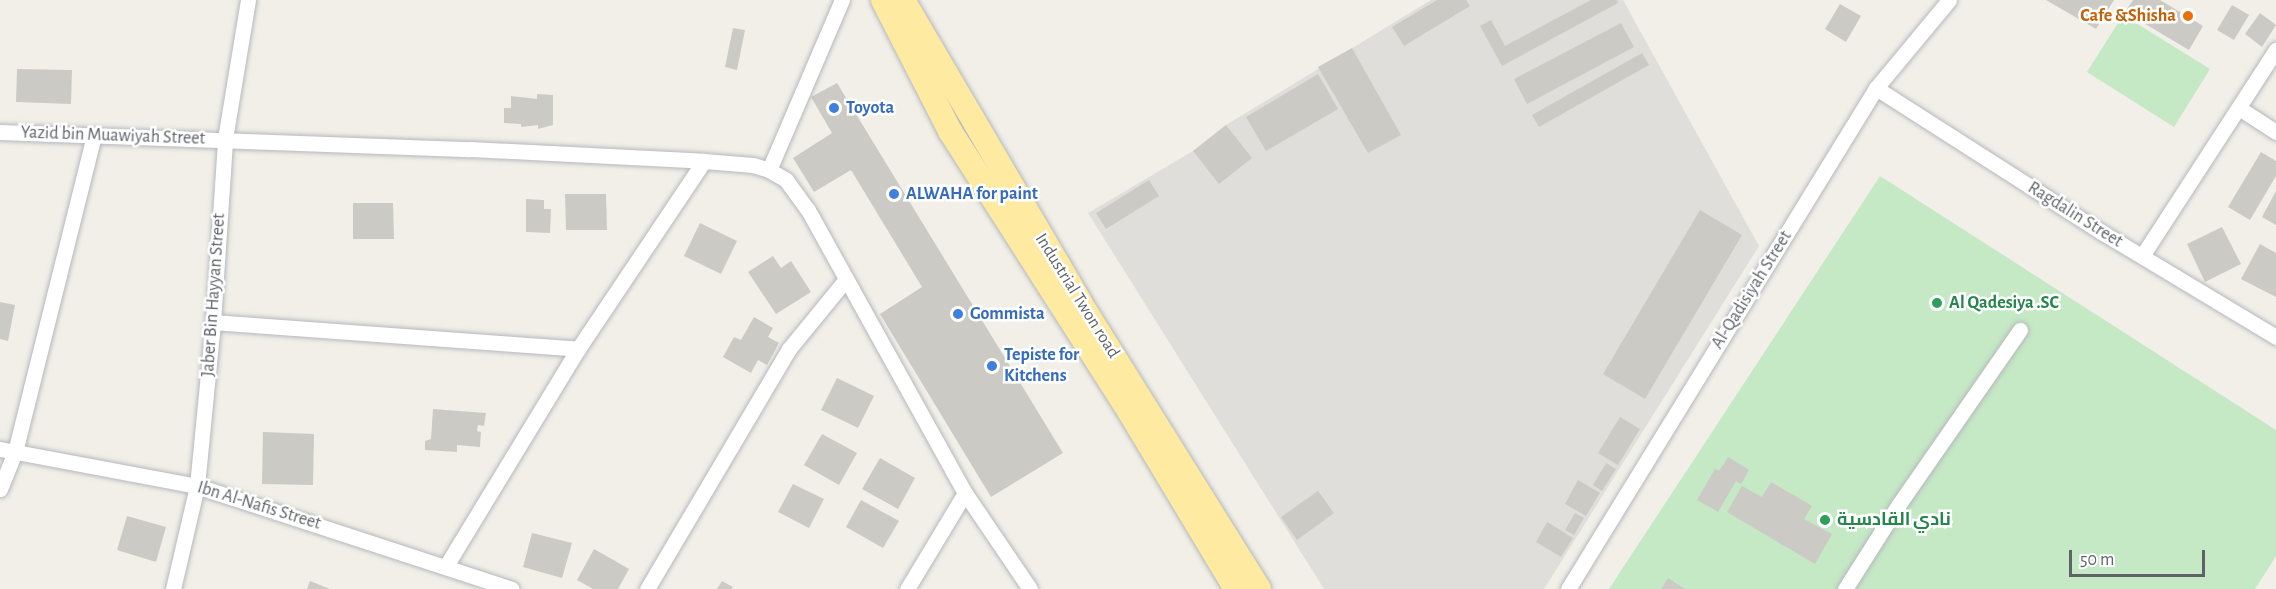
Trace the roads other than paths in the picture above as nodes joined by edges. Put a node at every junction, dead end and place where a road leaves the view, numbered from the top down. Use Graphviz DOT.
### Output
graph roads {
  1 [pos="248,0"];
  2 [pos="842,0"];
  3 [pos="883,0"];
  4 [pos="903,0"];
  5 [pos="1949,0"];
  6 [pos="2276,50"];
  7 [pos="1876,88"];
  8 [pos="2239,108"];
  9 [pos="0,132"];
  10 [pos="2276,132"];
  11 [pos="94,135"];
  12 [pos="225,139"];
  13 [pos="704,161"];
  14 [pos="769,170"];
  15 [pos="2142,256"];
  16 [pos="846,279"];
  17 [pos="213,322"];
  18 [pos="2020,330"];
  19 [pos="2276,337"];
  20 [pos="578,349"];
  21 [pos="8,450"];
  22 [pos="197,486"];
  23 [pos="0,489"];
  24 [pos="965,493"];
  25 [pos="446,566"];
  26 [pos="173,589"];
  27 [pos="512,589"];
  28 [pos="647,589"];
  29 [pos="907,589"];
  30 [pos="1030,589"];
  31 [pos="1236,589"];
  32 [pos="1259,589"];
  33 [pos="1568,589"];
  34 [pos="1845,589"];
  1 -- 12 [label="street, Jaber Bin Hayyan Street"];
  2 -- 14 [label="street"];
  3 -- 31 [label="highway, Industrial Twon road"];
  4 -- 32 [label="highway, Industrial Twon road"];
  5 -- 7 [label="street, Al-Qadisiyah Street"];
  6 -- 8 [label="street"];
  7 -- 15 [label="street, Ragdalin Street"];
  7 -- 33 [label="street, Al-Qadisiyah Street"];
  8 -- 10 [label="street"];
  8 -- 15 [label="street"];
  9 -- 11 [label="street, Yazid bin Muawiyah Street"];
  11 -- 12 [label="street, Yazid bin Muawiyah Street"];
  11 -- 21 [label="street"];
  12 -- 13 [label="street, Yazid bin Muawiyah Street"];
  12 -- 17 [label="street, Jaber Bin Hayyan Street"];
  13 -- 14 [label="street, Yazid bin Muawiyah Street"];
  13 -- 20 [label="street"];
  14 -- 16 [label="street"];
  15 -- 19 [label="street, Ragdalin Street"];
  16 -- 24 [label="street"];
  16 -- 28 [label="street"];
  17 -- 20 [label="street"];
  17 -- 22 [label="street, Jaber Bin Hayyan Street"];
  18 -- 34 [label="street"];
  20 -- 25 [label="street"];
  21 -- 22 [label="street, Ibn Al-Nafis Street"];
  21 -- 23 [label="street"];
  22 -- 25 [label="street, Ibn Al-Nafis Street"];
  22 -- 26 [label="street, Jaber Bin Hayyan Street"];
  24 -- 29 [label="street"];
  24 -- 30 [label="street"];
  25 -- 27 [label="street, Ibn Al-Nafis Street"];
}
